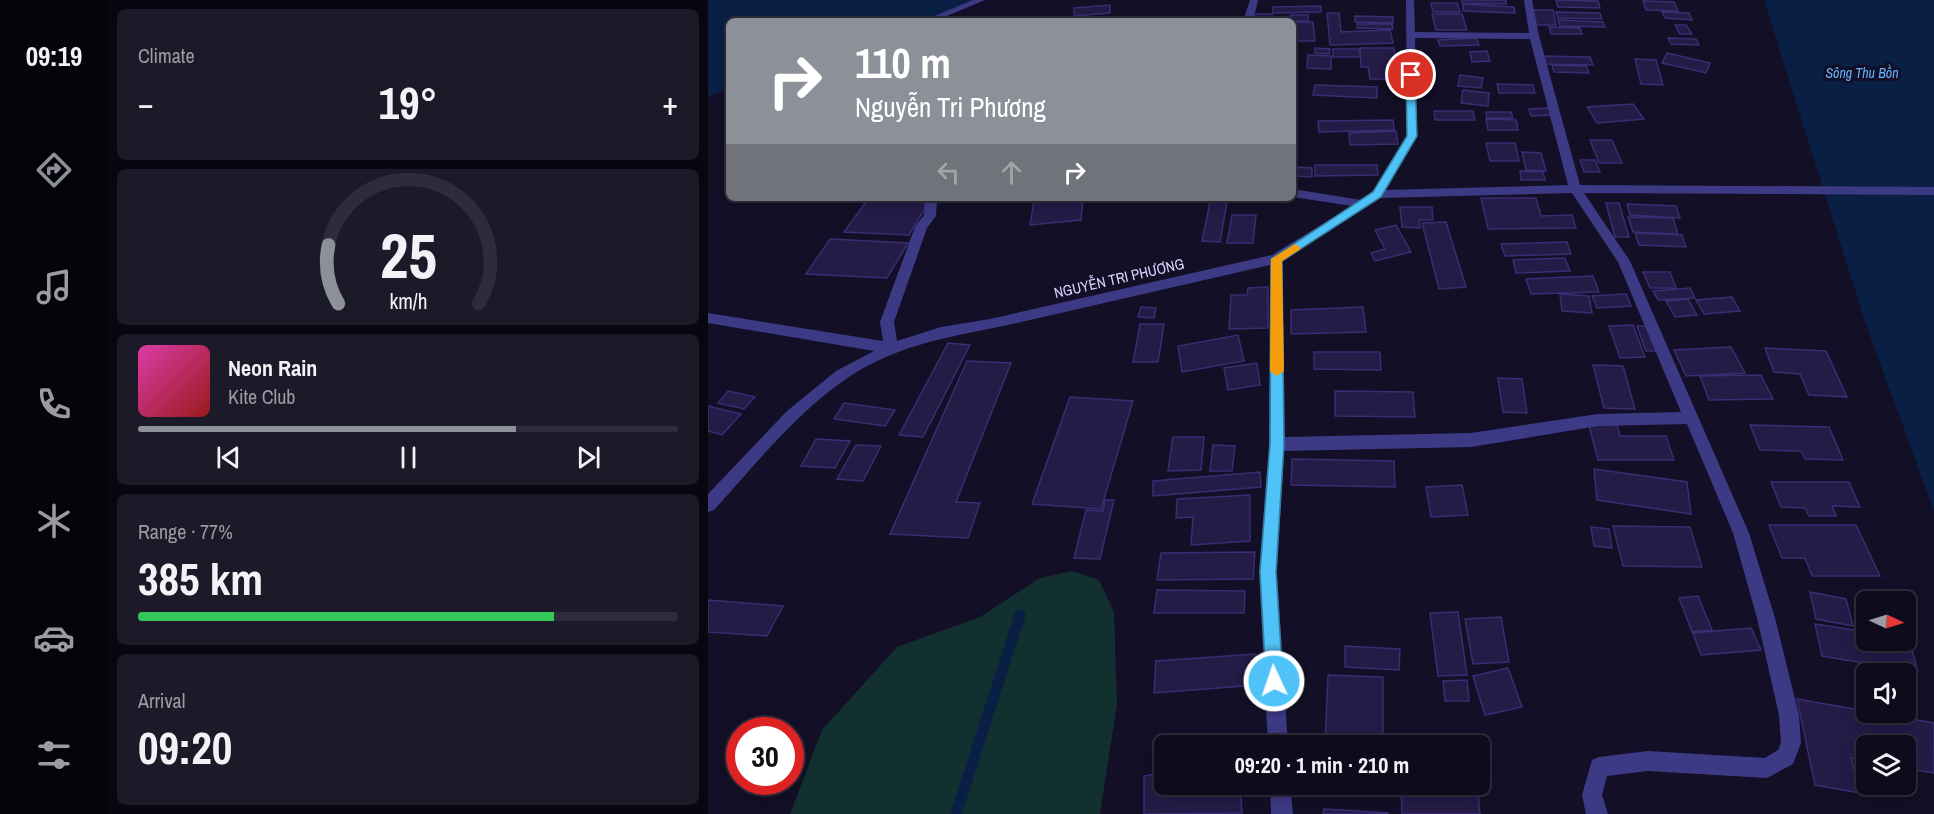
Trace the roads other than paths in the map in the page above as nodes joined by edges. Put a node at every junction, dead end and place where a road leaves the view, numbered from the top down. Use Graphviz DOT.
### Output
graph roads {
  1 [pos="981,0"];
  2 [pos="1254,0"];
  3 [pos="1410,0"];
  4 [pos="1528,0"];
  5 [pos="935,18"];
  6 [pos="1249,18"];
  7 [pos="1410,35"];
  8 [pos="1534,36"];
  9 [pos="1575,189"];
  10 [pos="1934,191"];
  11 [pos="1296,193"];
  12 [pos="1377,194"];
  13 [pos="931,201"];
  14 [pos="1363,204"];
  15 [pos="1276,259"];
  16 [pos="708,318"];
  17 [pos="891,348"];
  18 [pos="1692,418"];
  19 [pos="1277,444"];
  20 [pos="708,505"];
  21 [pos="1277,735"];
  22 [pos="1281,795"];
  23 [pos="1282,814"];
  24 [pos="1597,814"];
  1 -- 5 [label="street"];
  2 -- 6 [label="street"];
  3 -- 7 [label="street, NGUYỄN TRI PHƯƠNG"];
  4 -- 8 [label="street"];
  7 -- 8 [label="street"];
  7 -- 12 [label="street, NGUYỄN TRI PHƯƠNG"];
  8 -- 9 [label="street"];
  9 -- 10 [label="street"];
  9 -- 12 [label="street"];
  9 -- 18 [label="street"];
  11 -- 14 [label="street"];
  12 -- 14 [label="street, NGUYỄN TRI PHƯƠNG"];
  13 -- 17 [label="street"];
  14 -- 15 [label="street, NGUYỄN TRI PHƯƠNG"];
  15 -- 17 [label="street, NGUYỄN TRI PHƯƠNG"];
  15 -- 19 [label="street"];
  16 -- 17 [label="street"];
  17 -- 20 [label="street, NGUYỄN TRI PHƯƠNG"];
  18 -- 19 [label="street"];
  18 -- 24 [label="street"];
  19 -- 21 [label="street"];
  22 -- 23 [label="street"];
}
